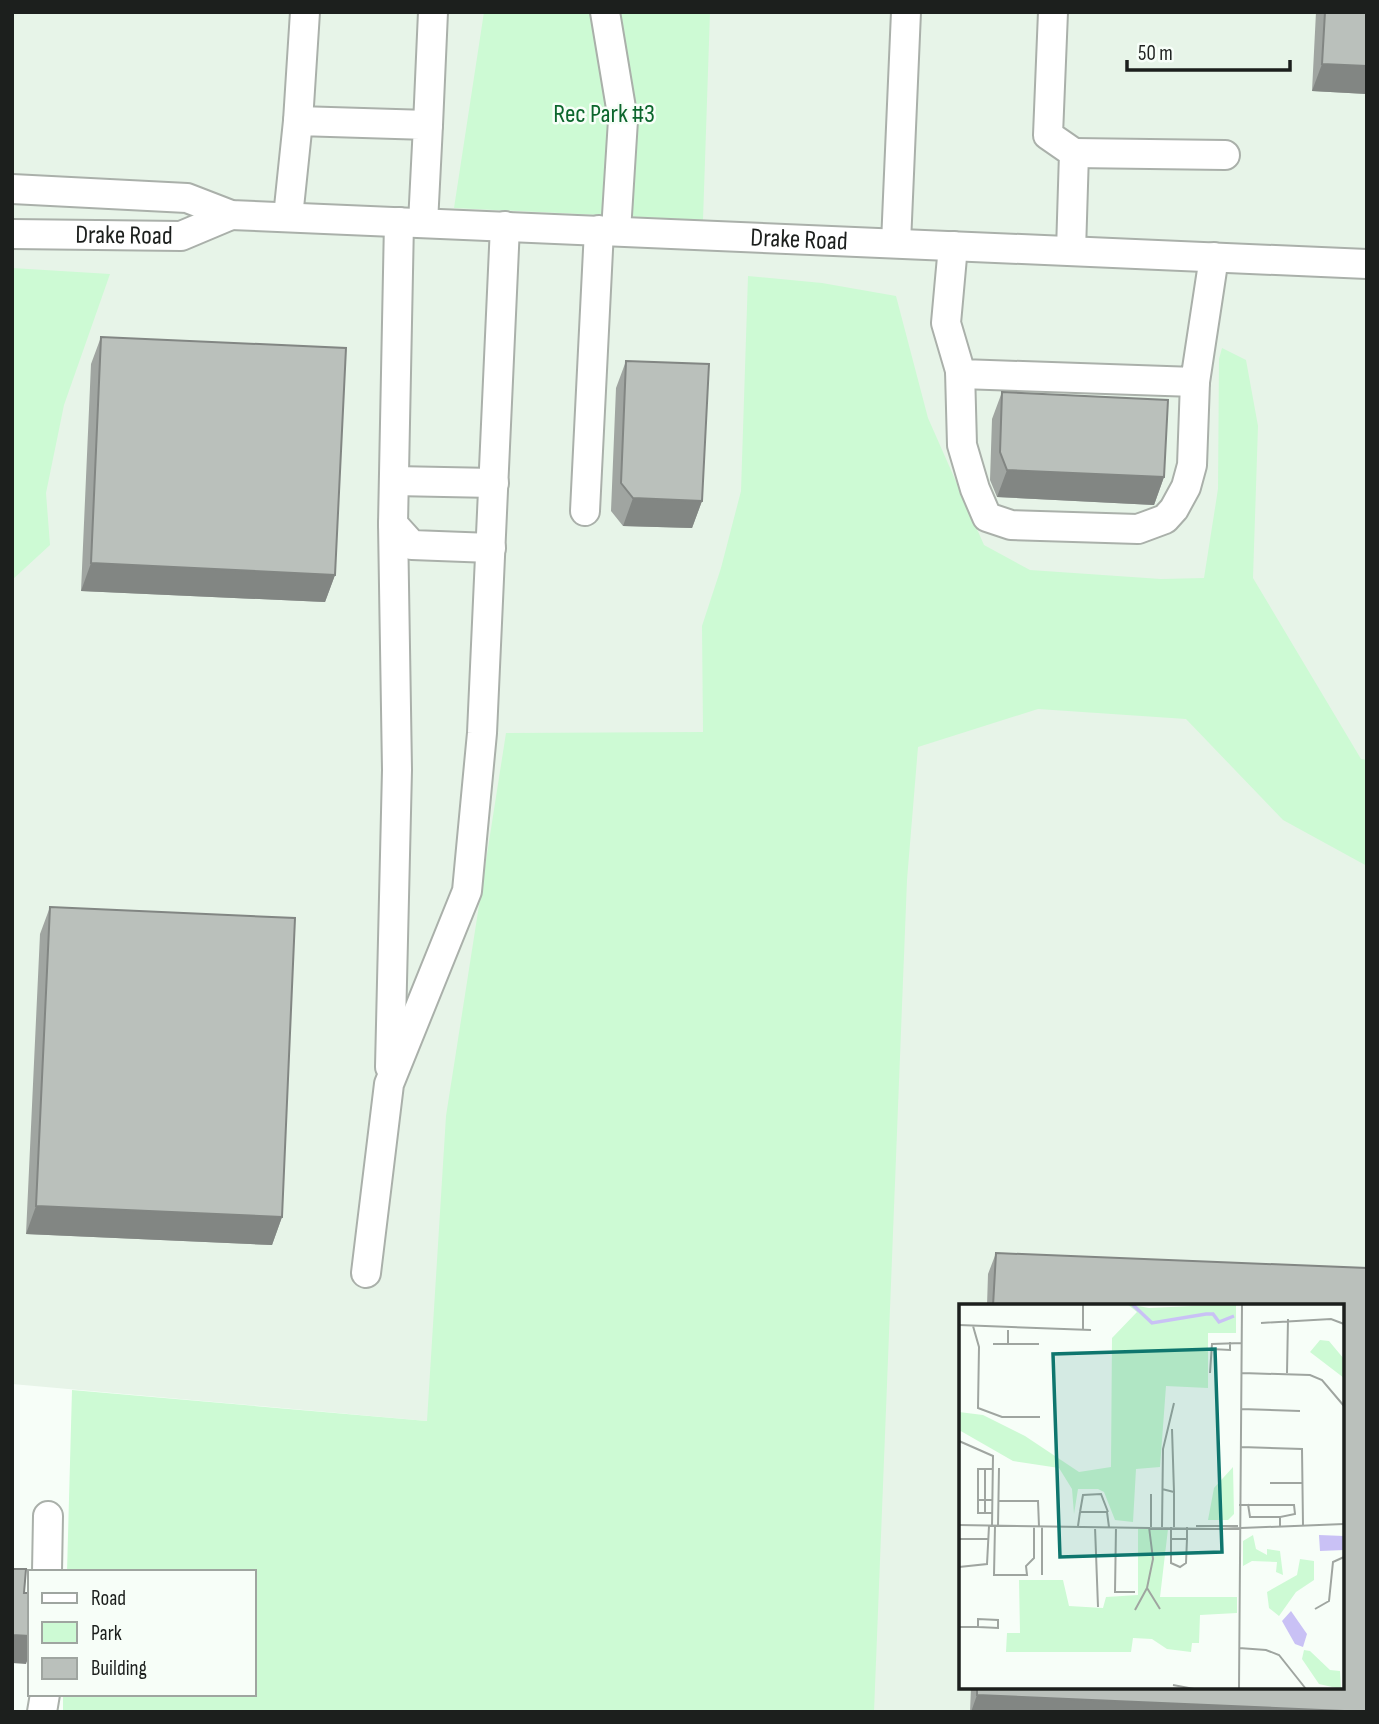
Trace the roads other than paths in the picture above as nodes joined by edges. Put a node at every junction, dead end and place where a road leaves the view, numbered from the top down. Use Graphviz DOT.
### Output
graph roads {
  1 [pos="305,12"];
  2 [pos="433,12"];
  3 [pos="605,12"];
  4 [pos="906,12"];
  5 [pos="1053,12"];
  6 [pos="298,121"];
  7 [pos="428,125"];
  8 [pos="1074,153"];
  9 [pos="1225,155"];
  10 [pos="12,189"];
  11 [pos="231,215"];
  12 [pos="288,217"];
  13 [pos="411,222"];
  14 [pos="505,226"];
  15 [pos="607,231"];
  16 [pos="12,234"];
  17 [pos="896,243"];
  18 [pos="953,246"];
  19 [pos="1071,251"];
  20 [pos="1214,257"];
  21 [pos="1367,264"];
  22 [pos="960,371"];
  23 [pos="1195,382"];
  24 [pos="394,481"];
  25 [pos="494,483"];
  26 [pos="585,511"];
  27 [pos="393,524"];
  28 [pos="491,548"];
  29 [pos="389,1084"];
  30 [pos="366,1273"];
  31 [pos="48,1516"];
  32 [pos="47,1570"];
  1 -- 6 [label="street"];
  2 -- 7 [label="street"];
  3 -- 15 [label="street"];
  4 -- 17 [label="street"];
  5 -- 8 [label="street"];
  6 -- 7 [label="street"];
  6 -- 12 [label="street"];
  7 -- 13 [label="street"];
  8 -- 9 [label="street"];
  8 -- 19 [label="street"];
  10 -- 11 [label="street, Drake Road"];
  11 -- 12 [label="street, Drake Road"];
  11 -- 16 [label="street, Drake Road"];
  12 -- 13 [label="street, Drake Road"];
  13 -- 14 [label="street, Drake Road"];
  13 -- 24 [label="street"];
  14 -- 15 [label="street, Drake Road"];
  14 -- 25 [label="street"];
  15 -- 17 [label="street, Drake Road"];
  15 -- 26 [label="street"];
  17 -- 18 [label="street, Drake Road"];
  18 -- 19 [label="street, Drake Road"];
  18 -- 22 [label="street"];
  19 -- 20 [label="street, Drake Road"];
  20 -- 21 [label="street, Drake Road"];
  20 -- 23 [label="street"];
  22 -- 23 [label="street"];
  22 -- 23 [label="street"];
  24 -- 25 [label="street"];
  24 -- 27 [label="street"];
  25 -- 28 [label="street"];
  27 -- 28 [label="street"];
  27 -- 29 [label="street"];
  28 -- 29 [label="street"];
  29 -- 30 [label="street"];
  31 -- 32 [label="street"];
}
